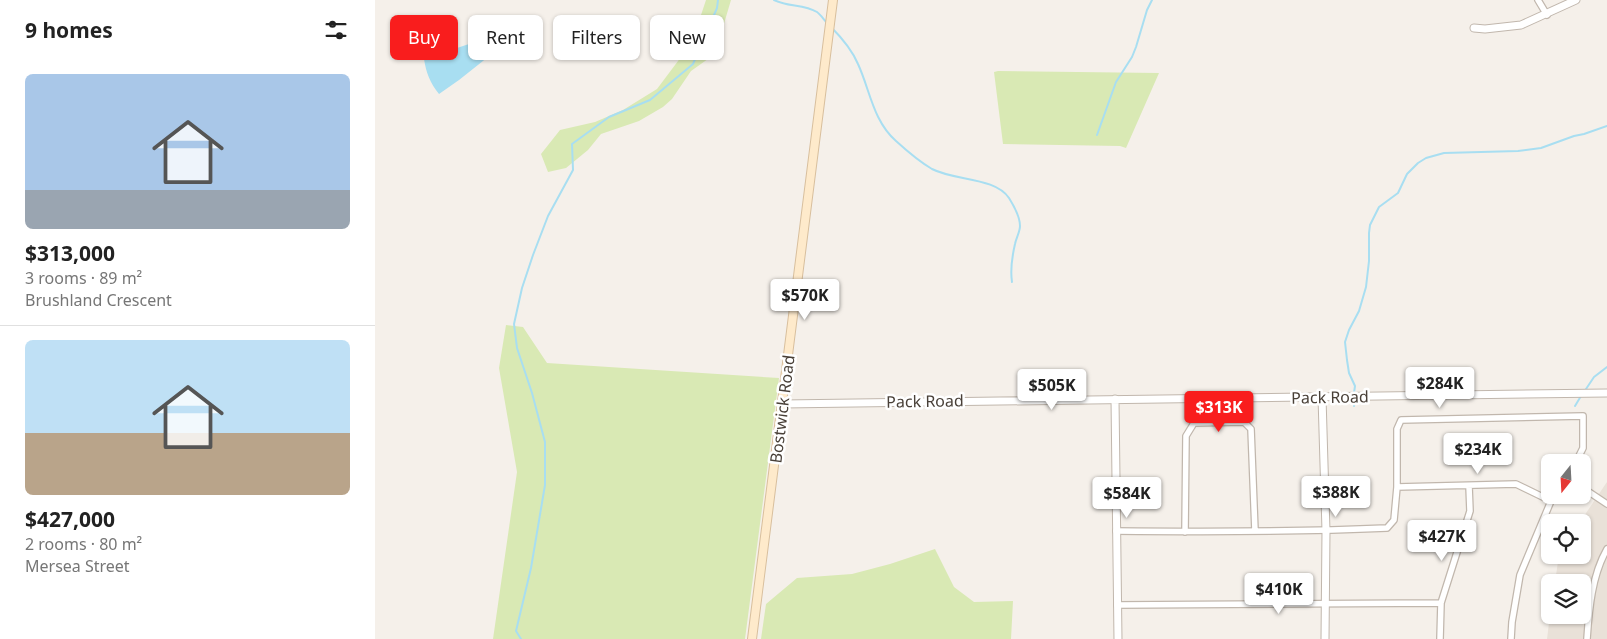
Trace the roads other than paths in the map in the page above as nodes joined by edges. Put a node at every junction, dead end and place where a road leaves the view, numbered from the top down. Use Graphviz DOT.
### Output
graph roads {
  1 [pos="833,0"];
  2 [pos="1538,0"];
  3 [pos="1576,0"];
  4 [pos="1547,14"];
  5 [pos="1474,28"];
  6 [pos="1607,393"];
  7 [pos="1322,397"];
  8 [pos="1115,399"];
  9 [pos="783,404"];
  10 [pos="1580,454"];
  11 [pos="1469,486"];
  12 [pos="1397,487"];
  13 [pos="1541,493"];
  14 [pos="1591,493"];
  15 [pos="1550,504"];
  16 [pos="1607,504"];
  17 [pos="1116,530"];
  18 [pos="1255,531"];
  19 [pos="1326,531"];
  20 [pos="1185,532"];
  21 [pos="1607,549"];
  22 [pos="1441,603"];
  23 [pos="1325,604"];
  24 [pos="1117,605"];
  25 [pos="752,639"];
  26 [pos="1118,639"];
  27 [pos="1325,639"];
  28 [pos="1440,639"];
  29 [pos="1511,639"];
  30 [pos="1587,639"];
  1 -- 9 [label="main road, Bostwick Road"];
  2 -- 4 [label="street"];
  3 -- 4 [label="street"];
  4 -- 5 [label="street"];
  6 -- 7 [label="street, Pack Road"];
  7 -- 8 [label="street, Pack Road"];
  7 -- 19 [label="street"];
  8 -- 9 [label="street, Pack Road"];
  8 -- 17 [label="street"];
  9 -- 25 [label="main road, Bostwick Road"];
  10 -- 12 [label="street"];
  11 -- 12 [label="street"];
  11 -- 13 [label="street"];
  11 -- 22 [label="street"];
  12 -- 19 [label="street"];
  14 -- 16 [label="street"];
  15 -- 29 [label="street"];
  17 -- 20 [label="street"];
  17 -- 24 [label="street"];
  18 -- 19 [label="street"];
  18 -- 20 [label="street"];
  18 -- 20 [label="street"];
  19 -- 23 [label="street"];
  21 -- 30 [label="street"];
  22 -- 23 [label="street"];
  22 -- 28 [label="street"];
  23 -- 24 [label="street"];
  23 -- 27 [label="street"];
  24 -- 26 [label="street"];
}
